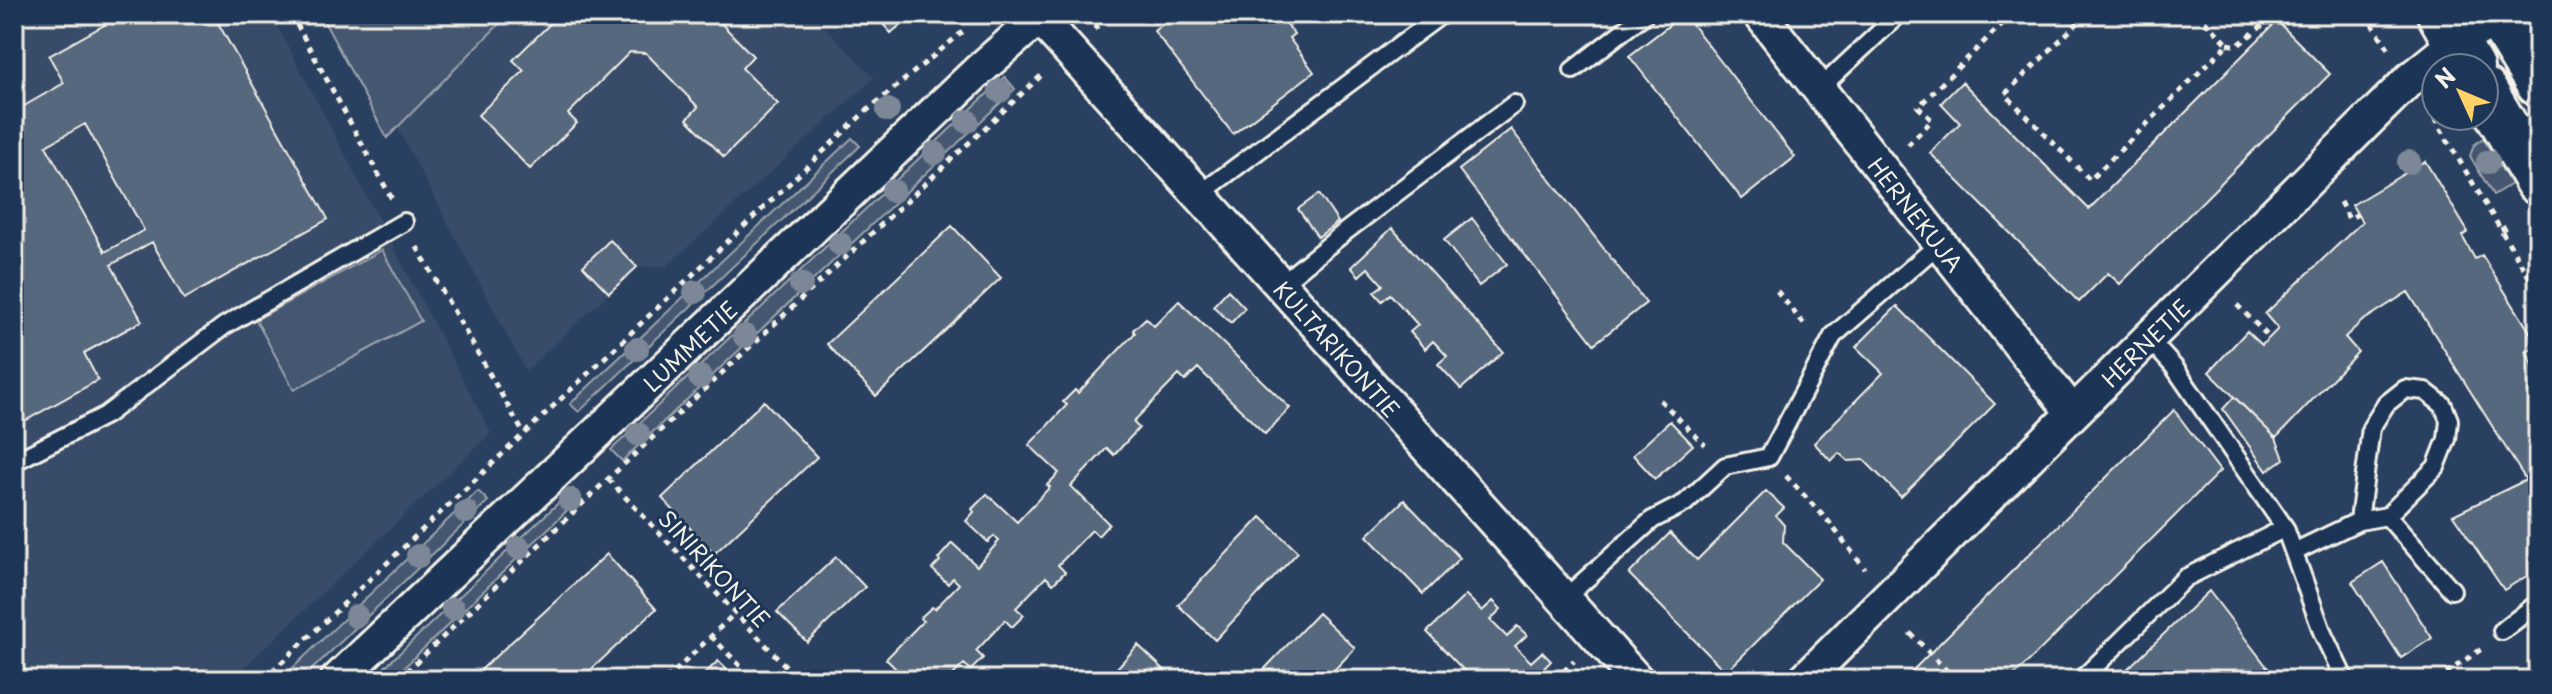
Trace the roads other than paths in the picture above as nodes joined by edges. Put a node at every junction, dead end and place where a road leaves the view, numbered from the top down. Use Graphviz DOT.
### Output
graph roads {
  1 [pos="1442,14"];
  2 [pos="1645,14"];
  3 [pos="1760,14"];
  4 [pos="1899,14"];
  5 [pos="1041,16"];
  6 [pos="2497,16"];
  7 [pos="2456,41"];
  8 [pos="1573,70"];
  9 [pos="2538,83"];
  10 [pos="1819,89"];
  11 [pos="1514,104"];
  12 [pos="2500,117"];
  13 [pos="2538,182"];
  14 [pos="1200,194"];
  15 [pos="404,222"];
  16 [pos="1940,243"];
  17 [pos="1281,284"];
  18 [pos="2147,337"];
  19 [pos="2072,412"];
  20 [pos="14,462"];
  21 [pos="2387,516"];
  22 [pos="2359,521"];
  23 [pos="2285,528"];
  24 [pos="2294,552"];
  25 [pos="2452,590"];
  26 [pos="1564,599"];
  27 [pos="2538,603"];
  28 [pos="2502,631"];
  29 [pos="337,680"];
  30 [pos="1637,680"];
  31 [pos="1804,680"];
  32 [pos="2081,680"];
  33 [pos="2345,680"];
  1 -- 14 [label="lane"];
  2 -- 8 [label="lane"];
  3 -- 10 [label="street, HERNEKUJA"];
  4 -- 10 [label="lane"];
  5 -- 14 [label="street, KULTARIKONTIE"];
  5 -- 29 [label="street, LUMMETIE"];
  6 -- 7 [label="street, HERNETIE"];
  6 -- 9 [label="main road"];
  7 -- 18 [label="street, HERNETIE"];
  10 -- 16 [label="street, HERNEKUJA"];
  11 -- 17 [label="lane"];
  12 -- 13 [label="main road"];
  14 -- 17 [label="street, KULTARIKONTIE"];
  15 -- 20 [label="lane"];
  16 -- 19 [label="street, HERNEKUJA"];
  16 -- 26 [label="lane"];
  17 -- 26 [label="street, KULTARIKONTIE"];
  18 -- 19 [label="street, HERNETIE"];
  18 -- 23 [label="lane"];
  19 -- 31 [label="street, HERNETIE"];
  21 -- 22 [label="lane"];
  21 -- 22 [label="lane"];
  21 -- 25 [label="lane"];
  22 -- 24 [label="lane"];
  23 -- 24 [label="lane"];
  23 -- 32 [label="lane"];
  24 -- 33 [label="lane"];
  26 -- 30 [label="street, KULTARIKONTIE"];
  27 -- 28 [label="lane"];
}
